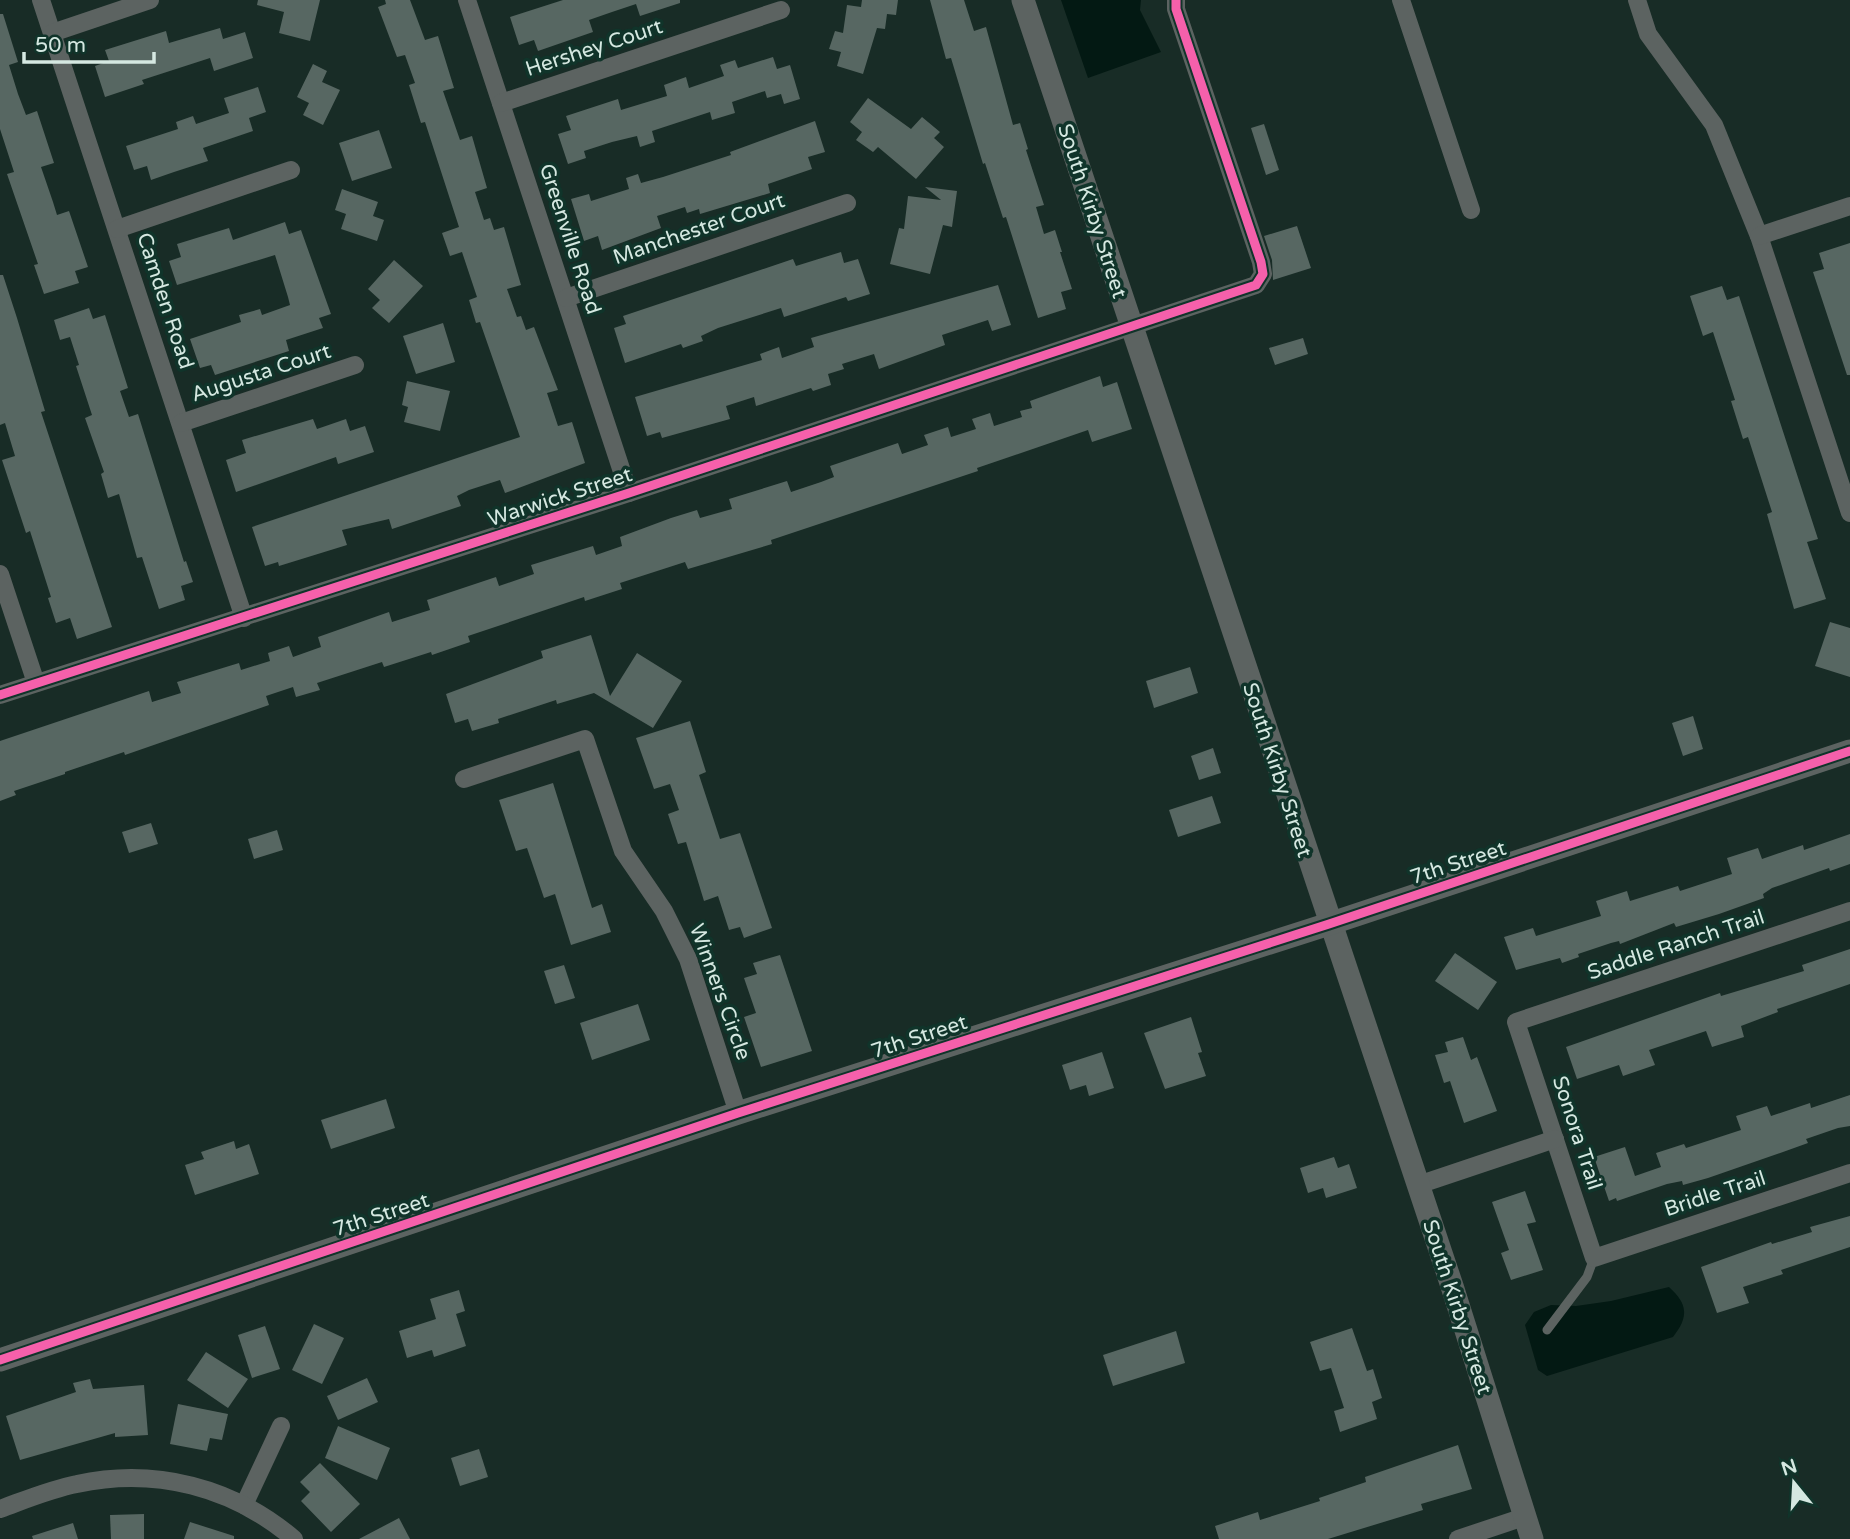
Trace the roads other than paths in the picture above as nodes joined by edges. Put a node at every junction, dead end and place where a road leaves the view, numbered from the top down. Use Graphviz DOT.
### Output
graph roads {
  1 [pos="41,0"];
  2 [pos="150,0"];
  3 [pos="467,0"];
  4 [pos="1023,0"];
  5 [pos="1176,0"];
  6 [pos="1401,0"];
  7 [pos="1637,0"];
  8 [pos="781,10"];
  9 [pos="52,33"];
  10 [pos="501,103"];
  11 [pos="291,170"];
  12 [pos="847,203"];
  13 [pos="1850,206"];
  14 [pos="1471,210"];
  15 [pos="117,229"];
  16 [pos="1759,236"];
  17 [pos="566,298"];
  18 [pos="1130,328"];
  19 [pos="355,365"];
  20 [pos="181,423"];
  21 [pos="629,493"];
  22 [pos="1850,513"];
  23 [pos="0,574"];
  24 [pos="244,618"];
  25 [pos="36,683"];
  26 [pos="0,695"];
  27 [pos="1850,751"];
  28 [pos="464,779"];
  29 [pos="1850,911"];
  30 [pos="1329,924"];
  31 [pos="1516,1022"];
  32 [pos="738,1113"];
  33 [pos="1555,1139"];
  34 [pos="1850,1173"];
  35 [pos="1418,1185"];
  36 [pos="1594,1258"];
  37 [pos="1547,1330"];
  38 [pos="0,1360"];
  39 [pos="281,1426"];
  40 [pos="244,1505"];
  41 [pos="0,1509"];
  42 [pos="1528,1528"];
  43 [pos="294,1539"];
  44 [pos="1458,1539"];
  1 -- 9 [label="street, Camden Road"];
  2 -- 9 [label="street"];
  3 -- 10 [label="street, Greenville Road"];
  4 -- 18 [label="street, South Kirby Street"];
  5 -- 18 [label="street, Warwick Street"];
  6 -- 14 [label="street"];
  7 -- 16 [label="street"];
  8 -- 10 [label="street, Hershey Court"];
  9 -- 15 [label="street, Camden Road"];
  10 -- 17 [label="street, Greenville Road"];
  11 -- 15 [label="street"];
  12 -- 17 [label="street, Manchester Court"];
  13 -- 16 [label="street"];
  15 -- 20 [label="street, Camden Road"];
  16 -- 22 [label="street"];
  17 -- 21 [label="street, Greenville Road"];
  18 -- 21 [label="street, Warwick Street"];
  18 -- 30 [label="street, South Kirby Street"];
  19 -- 20 [label="street, Augusta Court"];
  20 -- 24 [label="street, Camden Road"];
  21 -- 24 [label="street, Warwick Street"];
  23 -- 25 [label="street"];
  24 -- 25 [label="street, Warwick Street"];
  25 -- 26 [label="street, Warwick Street"];
  27 -- 30 [label="street, 7th Street"];
  28 -- 32 [label="street, Winners Circle"];
  29 -- 31 [label="street, Saddle Ranch Trail"];
  30 -- 32 [label="street, 7th Street"];
  30 -- 35 [label="street, South Kirby Street"];
  31 -- 33 [label="street, Sonora Trail"];
  32 -- 38 [label="street, 7th Street"];
  33 -- 35 [label="street"];
  33 -- 36 [label="street, Sonora Trail"];
  34 -- 36 [label="street, Bridle Trail"];
  35 -- 42 [label="street, South Kirby Street"];
  36 -- 37 [label="lane"];
  39 -- 40 [label="street"];
  40 -- 41 [label="street"];
  40 -- 43 [label="street"];
  42 -- 44 [label="street"];
}
